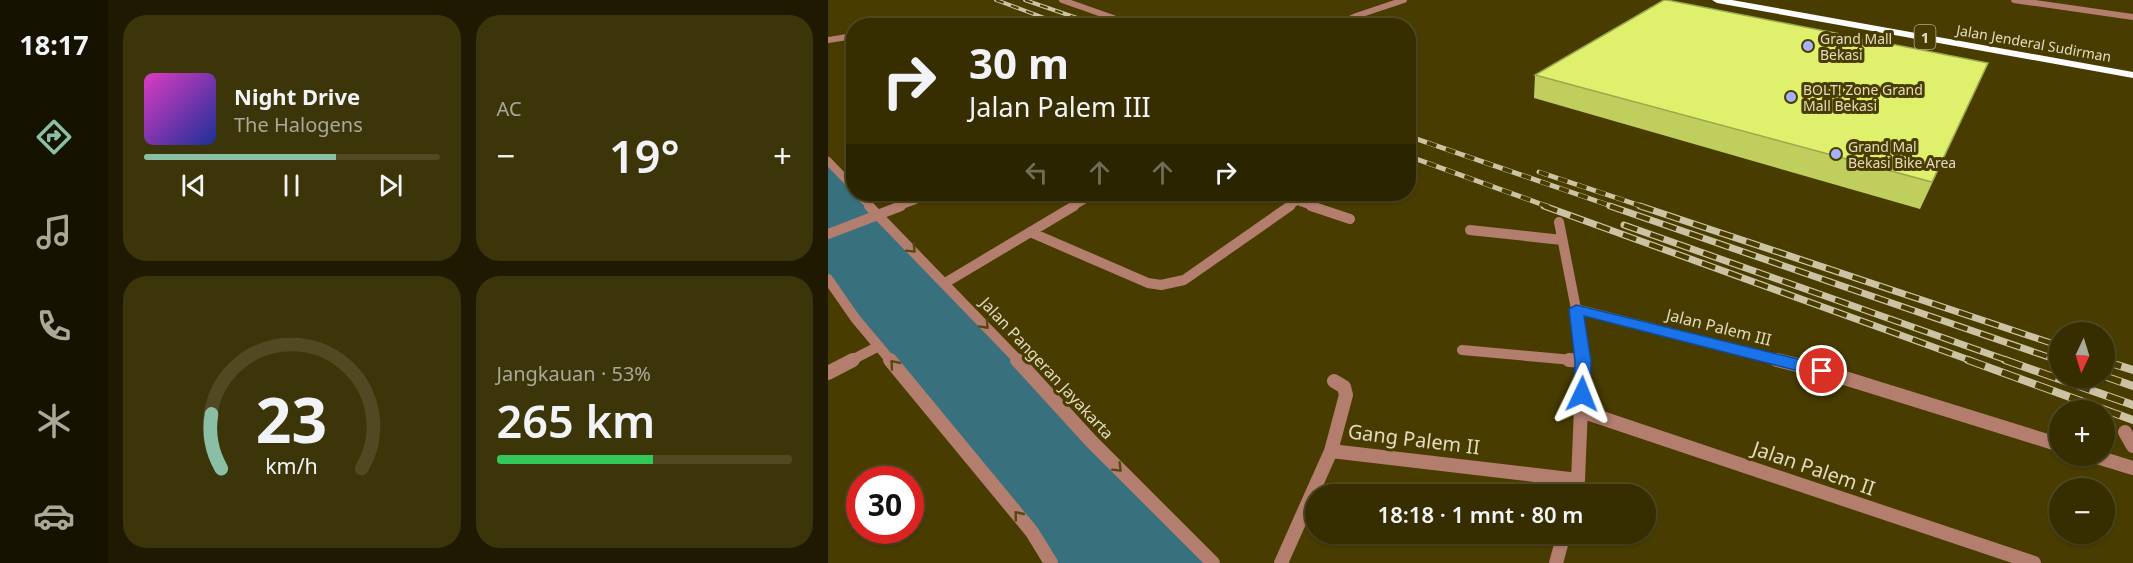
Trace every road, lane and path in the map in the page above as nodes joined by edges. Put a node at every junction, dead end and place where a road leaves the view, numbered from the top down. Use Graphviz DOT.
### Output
graph roads {
  1 [pos="1062,0"];
  2 [pos="1404,0"];
  3 [pos="1717,0"];
  4 [pos="1751,0"];
  5 [pos="2014,0"];
  6 [pos="2133,16"];
  7 [pos="1113,18"];
  8 [pos="1355,18"];
  9 [pos="846,37"];
  10 [pos="828,40"];
  11 [pos="2130,71"];
  12 [pos="828,161"];
  13 [pos="846,180"];
  14 [pos="864,201"];
  15 [pos="914,201"];
  16 [pos="1082,201"];
  17 [pos="1298,201"];
  18 [pos="878,216"];
  19 [pos="1350,219"];
  20 [pos="1559,222"];
  21 [pos="1470,230"];
  22 [pos="1030,232"];
  23 [pos="828,234"];
  24 [pos="1562,240"];
  25 [pos="828,279"];
  26 [pos="945,283"];
  27 [pos="1576,309"];
  28 [pos="879,346"];
  29 [pos="1462,350"];
  30 [pos="1583,361"];
  31 [pos="828,373"];
  32 [pos="1334,381"];
  33 [pos="1581,411"];
  34 [pos="2125,432"];
  35 [pos="2049,442"];
  36 [pos="2133,446"];
  37 [pos="1330,451"];
  38 [pos="2115,462"];
  39 [pos="2133,468"];
  40 [pos="1578,480"];
  41 [pos="1577,484"];
  42 [pos="1562,544"];
  43 [pos="1051,563"];
  44 [pos="1213,563"];
  45 [pos="1281,563"];
  46 [pos="1557,563"];
  47 [pos="2034,563"];
  1 -- 7 [label="street"];
  2 -- 8 [label="street"];
  3 -- 11 [label="highway, Jalan Jenderal Sudirman / 1"];
  4 -- 11 [label="highway, Jalan Jenderal Sudirman / 1"];
  5 -- 6 [label="street"];
  9 -- 10 [label="street"];
  12 -- 13 [label="street"];
  14 -- 18 [label="street, Jalan Pangeran Jayakarta"];
  15 -- 18 [label="street"];
  16 -- 22 [label="street"];
  17 -- 19 [label="street"];
  17 -- 22 [label="street"];
  18 -- 23 [label="street"];
  18 -- 26 [label="street, Jalan Pangeran Jayakarta, one-way"];
  20 -- 24 [label="street"];
  21 -- 24 [label="street"];
  22 -- 26 [label="street"];
  24 -- 27 [label="street"];
  25 -- 28 [label="street"];
  26 -- 44 [label="street, Jalan Pangeran Jayakarta, one-way"];
  27 -- 30 [label="street"];
  27 -- 35 [label="street, Jalan Palem III"];
  28 -- 31 [label="street"];
  43 -- 28 [label="street, one-way"];
  29 -- 30 [label="street"];
  30 -- 33 [label="street"];
  32 -- 37 [label="street"];
  33 -- 40 [label="street"];
  33 -- 47 [label="street, Jalan Palem II"];
  34 -- 36 [label="street"];
  37 -- 40 [label="street, Gang Palem II"];
  37 -- 45 [label="street, Gang Palem II"];
  38 -- 39 [label="street"];
  40 -- 41 [label="street"];
  42 -- 46 [label="street"];
}
